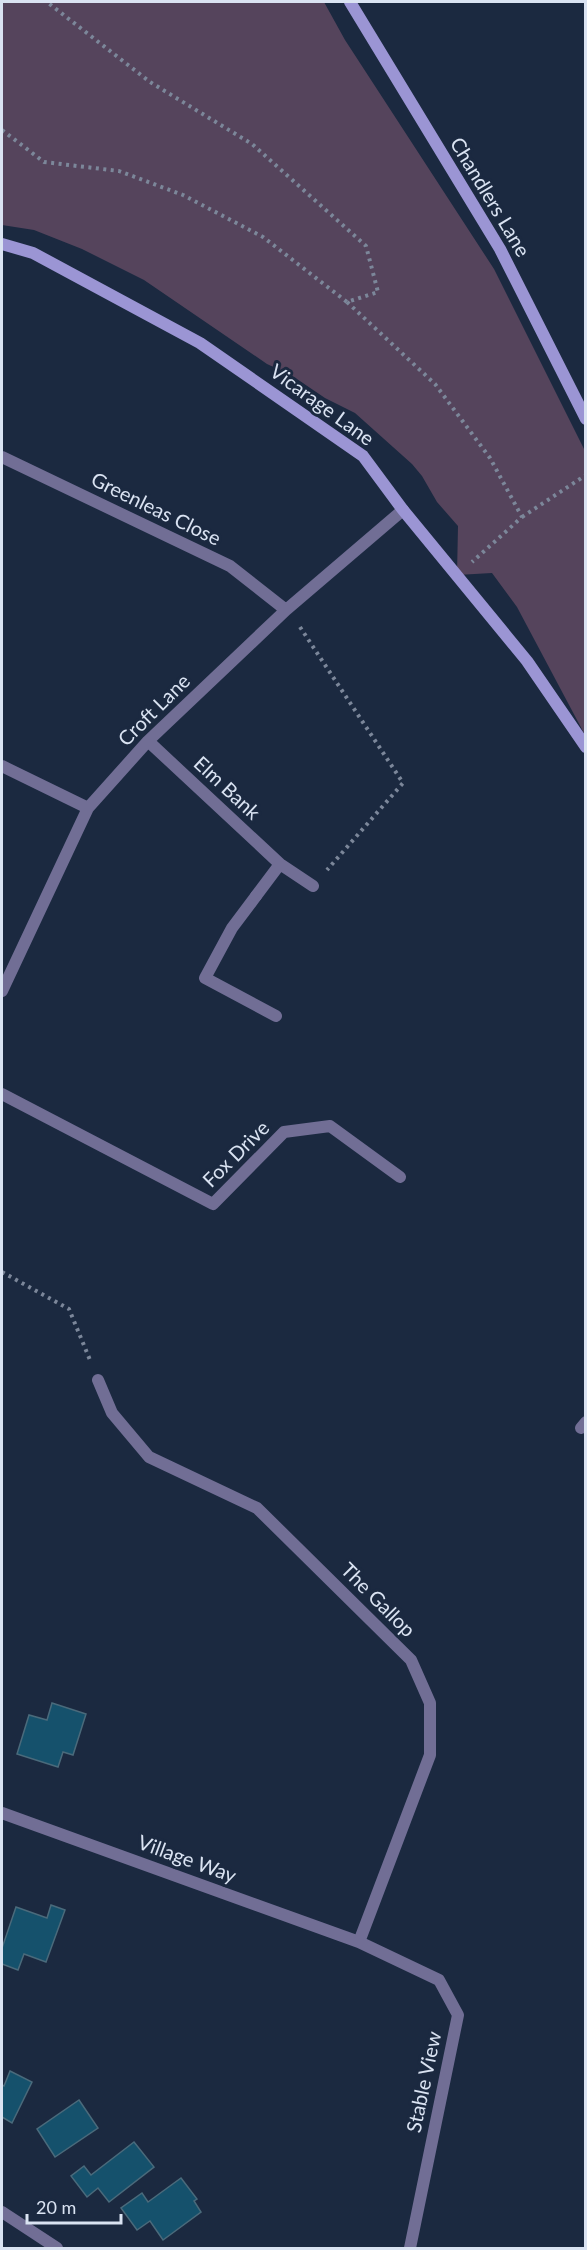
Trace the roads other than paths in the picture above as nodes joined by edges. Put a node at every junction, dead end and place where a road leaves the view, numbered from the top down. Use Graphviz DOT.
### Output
graph roads {
  1 [pos="350,2"];
  2 [pos="2,244"];
  3 [pos="585,420"];
  4 [pos="2,457"];
  5 [pos="403,510"];
  6 [pos="287,609"];
  7 [pos="148,741"];
  8 [pos="585,747"];
  9 [pos="2,766"];
  10 [pos="88,808"];
  11 [pos="280,864"];
  12 [pos="313,886"];
  13 [pos="2,992"];
  14 [pos="276,1016"];
  15 [pos="2,1094"];
  16 [pos="400,1177"];
  17 [pos="98,1380"];
  18 [pos="2,1813"];
  19 [pos="359,1942"];
  20 [pos="2,2212"];
  21 [pos="57,2248"];
  22 [pos="410,2248"];
  1 -- 3 [label="street, Chandlers Lane"];
  2 -- 5 [label="street, Vicarage Lane"];
  4 -- 6 [label="street, Greenleas Close"];
  5 -- 6 [label="street, Croft Lane"];
  5 -- 8 [label="street, Vicarage Lane"];
  6 -- 7 [label="street, Croft Lane"];
  7 -- 10 [label="street, Croft Lane"];
  7 -- 11 [label="street, Elm Bank"];
  9 -- 10 [label="street"];
  10 -- 13 [label="street, Croft Lane"];
  11 -- 12 [label="street, Elm Bank"];
  11 -- 14 [label="street"];
  15 -- 16 [label="street, Fox Drive"];
  17 -- 19 [label="street, The Gallop"];
  18 -- 19 [label="street, Village Way"];
  19 -- 22 [label="street, Stable View"];
  20 -- 21 [label="street"];
}
